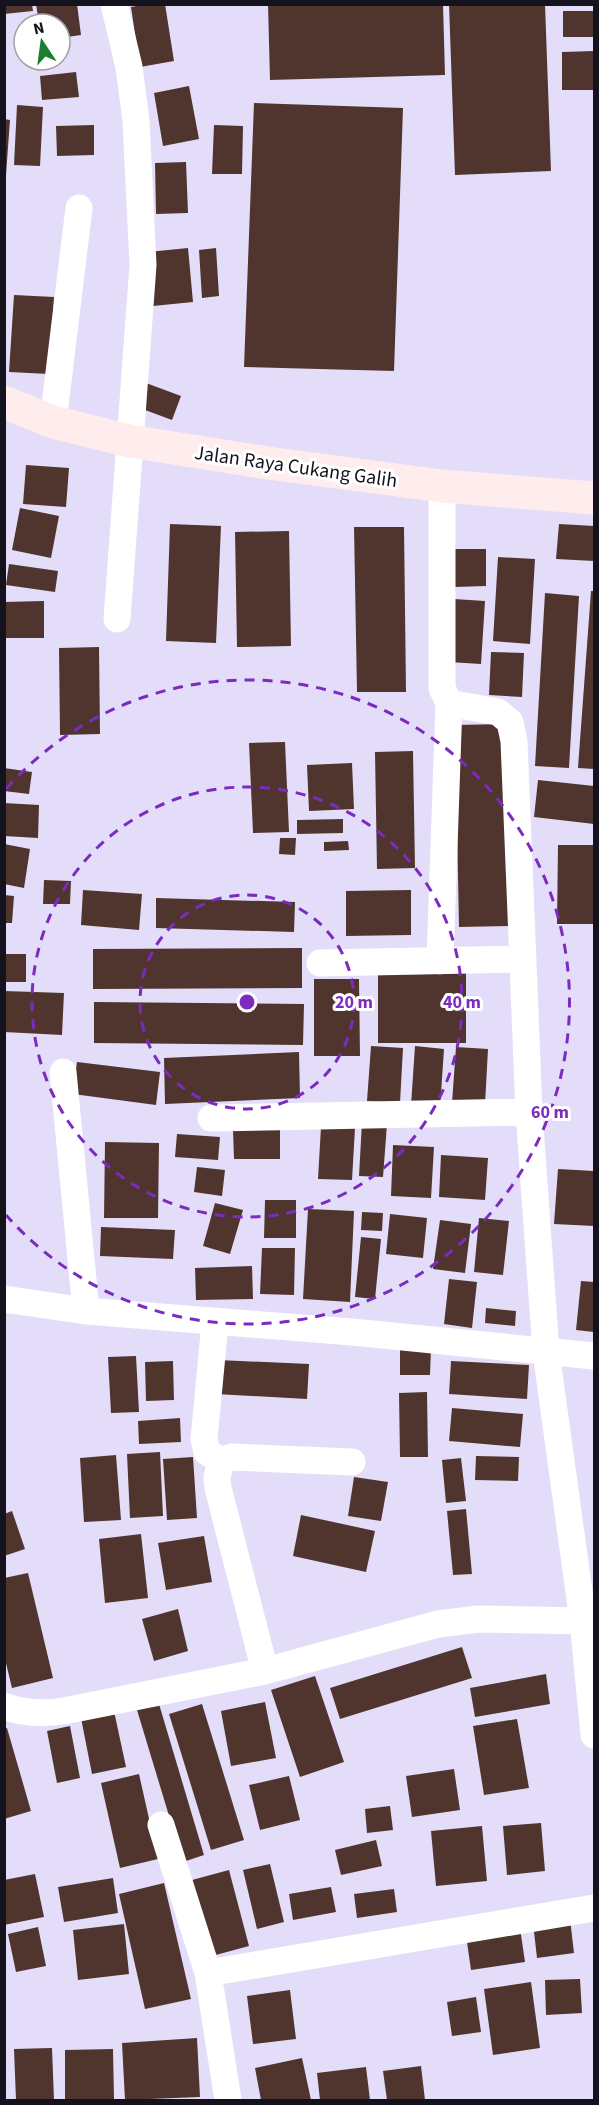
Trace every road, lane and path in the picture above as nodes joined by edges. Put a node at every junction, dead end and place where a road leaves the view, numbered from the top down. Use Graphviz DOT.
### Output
graph roads {
  1 [pos="114,4"];
  2 [pos="79,208"];
  3 [pos="4,402"];
  4 [pos="53,422"];
  5 [pos="129,441"];
  6 [pos="442,486"];
  7 [pos="594,498"];
  8 [pos="117,619"];
  9 [pos="449,703"];
  10 [pos="523,959"];
  11 [pos="440,961"];
  12 [pos="320,963"];
  13 [pos="63,1072"];
  14 [pos="529,1112"];
  15 [pos="211,1118"];
  16 [pos="4,1299"];
  17 [pos="86,1311"];
  18 [pos="215,1323"];
  19 [pos="546,1352"];
  20 [pos="594,1356"];
  21 [pos="221,1461"];
  22 [pos="352,1462"];
  23 [pos="583,1621"];
  24 [pos="266,1671"];
  25 [pos="4,1706"];
  26 [pos="594,1735"];
  27 [pos="161,1825"];
  28 [pos="594,1908"];
  29 [pos="208,1973"];
  30 [pos="228,2100"];
  1 -- 5 [label="street"];
  2 -- 4 [label="street"];
  3 -- 4 [label="main road, Jalan Raya Cukang Galih"];
  4 -- 5 [label="main road, Jalan Raya Cukang Galih"];
  5 -- 6 [label="main road, Jalan Raya Cukang Galih"];
  5 -- 8 [label="street"];
  6 -- 7 [label="main road, Jalan Raya Cukang Galih"];
  6 -- 9 [label="street"];
  9 -- 10 [label="street"];
  9 -- 11 [label="street"];
  10 -- 11 [label="street"];
  10 -- 14 [label="street"];
  11 -- 12 [label="street"];
  13 -- 17 [label="street"];
  14 -- 15 [label="street"];
  14 -- 19 [label="street"];
  16 -- 17 [label="street"];
  17 -- 18 [label="street"];
  18 -- 19 [label="street"];
  18 -- 21 [label="street"];
  19 -- 20 [label="street"];
  19 -- 23 [label="street"];
  21 -- 22 [label="street"];
  21 -- 24 [label="street"];
  23 -- 24 [label="street"];
  23 -- 26 [label="street"];
  24 -- 25 [label="street"];
  27 -- 29 [label="street"];
  28 -- 29 [label="street"];
  29 -- 30 [label="street"];
}
